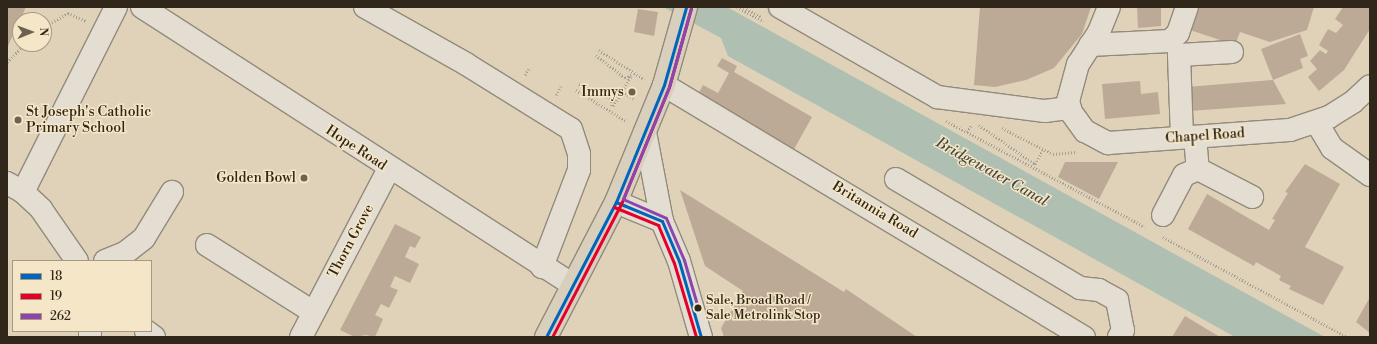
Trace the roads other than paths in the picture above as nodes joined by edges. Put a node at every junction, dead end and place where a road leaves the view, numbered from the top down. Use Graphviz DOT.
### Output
graph roads {
  1 [pos="116,7"];
  2 [pos="142,7"];
  3 [pos="365,7"];
  4 [pos="686,7"];
  5 [pos="1109,7"];
  6 [pos="1187,7"];
  7 [pos="772,13"];
  8 [pos="1090,44"];
  9 [pos="1232,52"];
  10 [pos="1370,86"];
  11 [pos="663,88"];
  12 [pos="1070,108"];
  13 [pos="1317,123"];
  14 [pos="645,132"];
  15 [pos="1189,137"];
  16 [pos="389,169"];
  17 [pos="1198,169"];
  18 [pos="1370,175"];
  19 [pos="896,179"];
  20 [pos="15,187"];
  21 [pos="172,192"];
  22 [pos="1252,197"];
  23 [pos="616,202"];
  24 [pos="1163,215"];
  25 [pos="662,221"];
  26 [pos="207,246"];
  27 [pos="75,260"];
  28 [pos="107,260"];
  29 [pos="542,267"];
  30 [pos="573,285"];
  31 [pos="313,312"];
  32 [pos="301,337"];
  33 [pos="546,337"];
  34 [pos="701,337"];
  35 [pos="1084,337"];
  36 [pos="1119,337"];
  1 -- 20 [label="street"];
  2 -- 16 [label="street, Hope Road"];
  3 -- 29 [label="street"];
  4 -- 11 [label="main road"];
  5 -- 8 [label="street"];
  6 -- 8 [label="street"];
  7 -- 12 [label="street"];
  8 -- 12 [label="street"];
  9 -- 15 [label="street"];
  10 -- 13 [label="street, Chapel Road"];
  11 -- 14 [label="main road"];
  11 -- 35 [label="street, Britannia Road"];
  12 -- 15 [label="street, Chapel Road"];
  13 -- 15 [label="street, Chapel Road"];
  13 -- 18 [label="street"];
  14 -- 23 [label="main road"];
  14 -- 25 [label="street"];
  15 -- 17 [label="street"];
  16 -- 29 [label="street, Hope Road"];
  16 -- 31 [label="street, Thorn Grove"];
  17 -- 22 [label="street"];
  17 -- 24 [label="street"];
  19 -- 36 [label="street"];
  20 -- 27 [label="street"];
  21 -- 28 [label="street"];
  23 -- 25 [label="street"];
  23 -- 30 [label="main road"];
  25 -- 34 [label="street"];
  26 -- 31 [label="street"];
  29 -- 30 [label="street, Hope Road"];
  30 -- 33 [label="main road"];
  31 -- 32 [label="street, Thorn Grove"];
}
